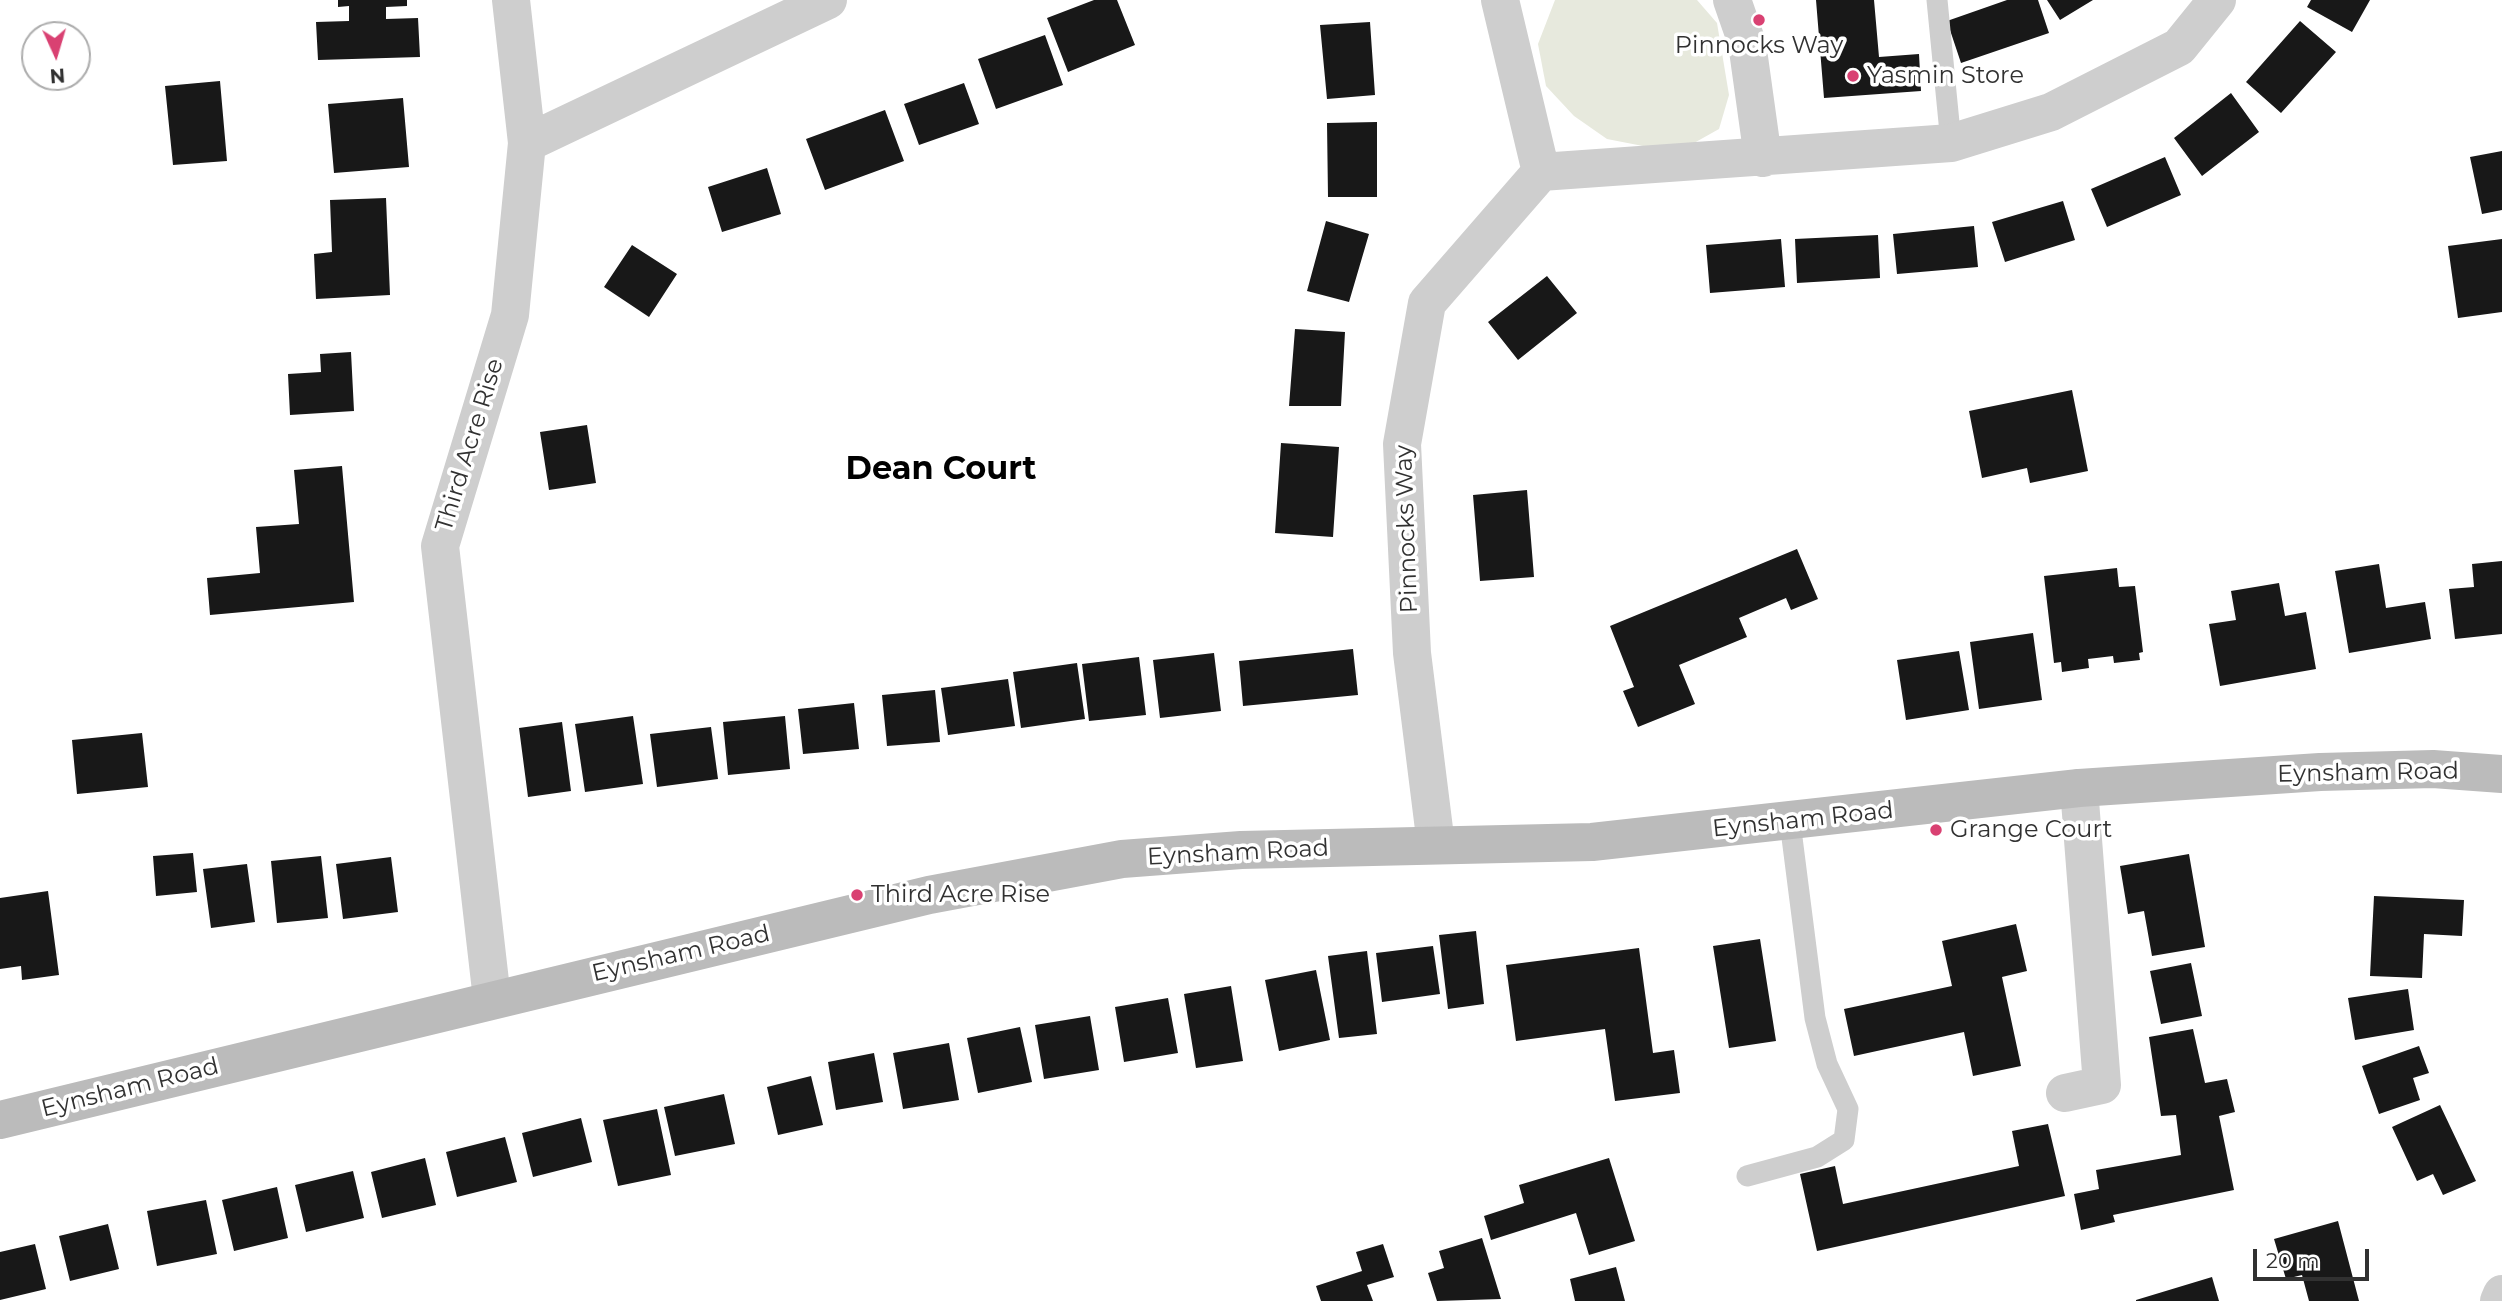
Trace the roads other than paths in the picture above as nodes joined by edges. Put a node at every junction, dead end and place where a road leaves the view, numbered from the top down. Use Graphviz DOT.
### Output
graph roads {
  1 [pos="512,0"];
  2 [pos="828,0"];
  3 [pos="1500,0"];
  4 [pos="1732,0"];
  5 [pos="1937,0"];
  6 [pos="2217,0"];
  7 [pos="527,143"];
  8 [pos="1951,143"];
  9 [pos="1763,158"];
  10 [pos="1541,172"];
  11 [pos="2502,774"];
  12 [pos="2079,788"];
  13 [pos="1790,822"];
  14 [pos="1436,845"];
  15 [pos="492,999"];
  16 [pos="2065,1093"];
  17 [pos="0,1120"];
  18 [pos="1747,1176"];
  19 [pos="2502,1294"];
  20 [pos="2498,1301"];
  1 -- 7 [label="street, Third Acre Rise"];
  2 -- 7 [label="street"];
  3 -- 10 [label="street"];
  4 -- 9 [label="street"];
  5 -- 8 [label="lane"];
  6 -- 8 [label="street"];
  7 -- 15 [label="street, Third Acre Rise"];
  8 -- 9 [label="street"];
  9 -- 10 [label="street"];
  10 -- 14 [label="street, Pinnocks Way"];
  11 -- 12 [label="main road, Eynsham Road"];
  12 -- 13 [label="main road, Eynsham Road"];
  12 -- 16 [label="street"];
  13 -- 14 [label="main road, Eynsham Road"];
  13 -- 18 [label="lane"];
  14 -- 15 [label="main road, Eynsham Road"];
  15 -- 17 [label="main road, Eynsham Road"];
  19 -- 20 [label="street"];
}
